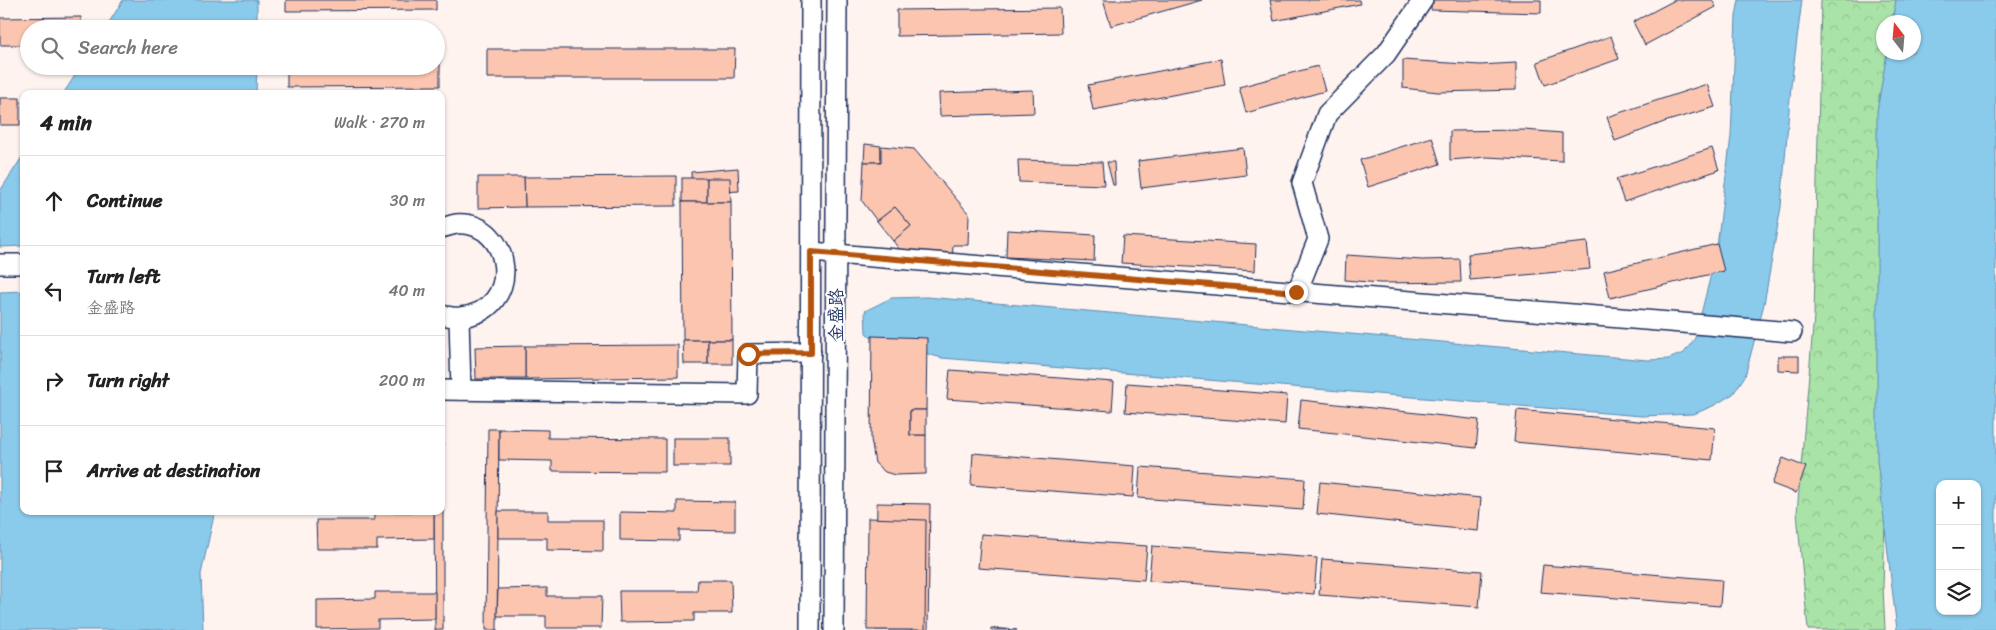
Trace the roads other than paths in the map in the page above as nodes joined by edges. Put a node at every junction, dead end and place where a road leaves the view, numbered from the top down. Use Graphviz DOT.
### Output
graph roads {
  1 [pos="810,0"];
  2 [pos="837,0"];
  3 [pos="1423,0"];
  4 [pos="445,227"];
  5 [pos="811,252"];
  6 [pos="836,254"];
  7 [pos="0,264"];
  8 [pos="20,264"];
  9 [pos="1296,292"];
  10 [pos="450,316"];
  11 [pos="1792,332"];
  12 [pos="811,353"];
  13 [pos="445,390"];
  14 [pos="461,390"];
  15 [pos="810,630"];
  16 [pos="834,630"];
  1 -- 5 [label="street, 金盛路"];
  2 -- 6 [label="street, 金盛路"];
  3 -- 9 [label="street"];
  4 -- 10 [label="street"];
  5 -- 6 [label="street"];
  5 -- 12 [label="street, 金盛路"];
  6 -- 9 [label="street"];
  6 -- 16 [label="street, 金盛路"];
  7 -- 8 [label="street"];
  9 -- 11 [label="street"];
  10 -- 14 [label="street"];
  12 -- 14 [label="street"];
  12 -- 15 [label="street, 金盛路"];
  13 -- 14 [label="street"];
}
